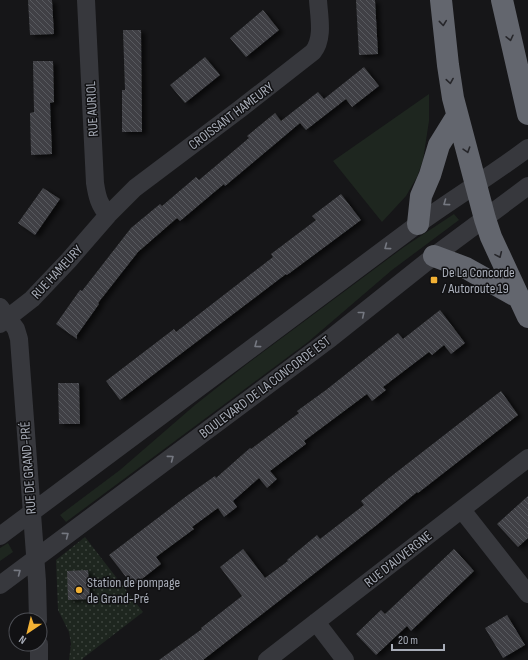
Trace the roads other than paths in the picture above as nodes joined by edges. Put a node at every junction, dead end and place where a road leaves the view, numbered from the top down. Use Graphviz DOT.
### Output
graph roads {
  1 [pos="86,0"];
  2 [pos="318,0"];
  3 [pos="441,0"];
  4 [pos="502,0"];
  5 [pos="528,114"];
  6 [pos="457,116"];
  7 [pos="528,148"];
  8 [pos="476,184"];
  9 [pos="528,186"];
  10 [pos="108,215"];
  11 [pos="485,219"];
  12 [pos="418,224"];
  13 [pos="434,256"];
  14 [pos="518,297"];
  15 [pos="3,316"];
  16 [pos="528,317"];
  17 [pos="528,458"];
  18 [pos="462,510"];
  19 [pos="31,513"];
  20 [pos="0,536"];
  21 [pos="35,558"];
  22 [pos="0,585"];
  23 [pos="528,594"];
  24 [pos="38,612"];
  25 [pos="316,622"];
  26 [pos="267,660"];
  27 [pos="345,660"];
  1 -- 10 [label="street, RUE AURIOL"];
  2 -- 10 [label="street, CROISSANT HAMEURY"];
  3 -- 6 [label="highway, one-way"];
  4 -- 5 [label="highway, one-way"];
  6 -- 8 [label="highway, one-way"];
  6 -- 12 [label="highway"];
  7 -- 8 [label="street"];
  8 -- 11 [label="highway"];
  8 -- 12 [label="street, one-way"];
  9 -- 11 [label="street, BOULEVARD DE LA CONCORDE EST"];
  10 -- 15 [label="street, RUE HAMEURY"];
  11 -- 13 [label="street, BOULEVARD DE LA CONCORDE EST"];
  11 -- 14 [label="highway, one-way"];
  12 -- 19 [label="street, one-way"];
  13 -- 14 [label="highway"];
  21 -- 13 [label="street, BOULEVARD DE LA CONCORDE EST, one-way"];
  14 -- 16 [label="highway"];
  15 -- 19 [label="street, RUE DE GRAND-PRÉ"];
  17 -- 18 [label="street, RUE D'AUVERGNE"];
  18 -- 23 [label="street"];
  18 -- 25 [label="street, RUE D'AUVERGNE"];
  19 -- 20 [label="street"];
  19 -- 21 [label="street, RUE DE GRAND-PRÉ"];
  22 -- 21 [label="street, BOULEVARD DE LA CONCORDE EST, one-way"];
  21 -- 24 [label="street, RUE DE GRAND-PRÉ"];
  25 -- 26 [label="street, RUE D'AUVERGNE"];
  25 -- 27 [label="street"];
}
